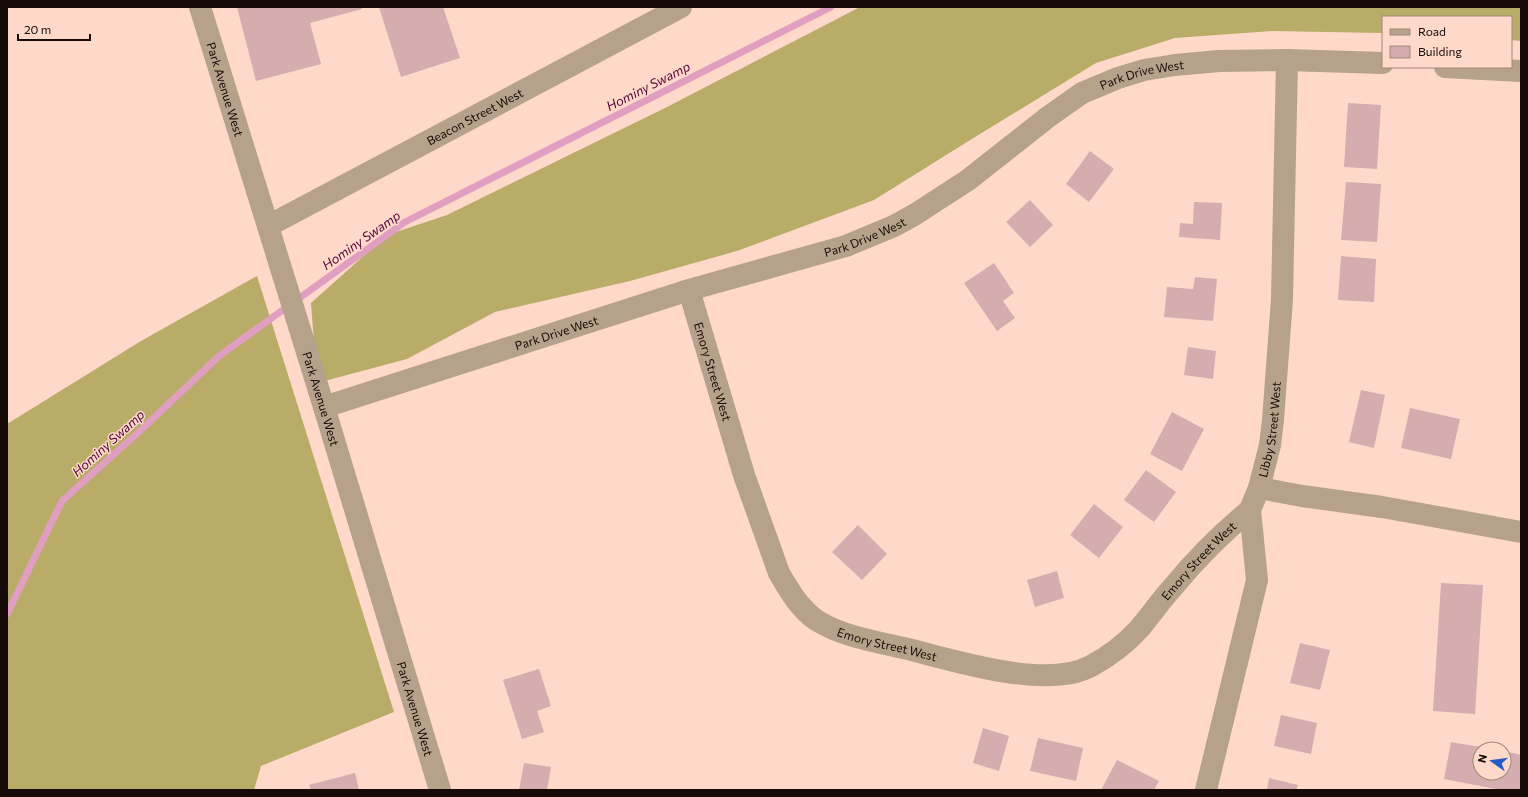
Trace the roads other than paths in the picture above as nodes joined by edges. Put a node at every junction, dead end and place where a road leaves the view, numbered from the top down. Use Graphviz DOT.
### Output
graph roads {
  1 [pos="200,7"];
  2 [pos="682,7"];
  3 [pos="1287,60"];
  4 [pos="1382,63"];
  5 [pos="1460,68"];
  6 [pos="1521,72"];
  7 [pos="268,226"];
  8 [pos="689,290"];
  9 [pos="324,407"];
  10 [pos="1259,488"];
  11 [pos="1250,510"];
  12 [pos="1521,532"];
  13 [pos="440,790"];
  14 [pos="1206,790"];
  1 -- 7 [label="street, Park Avenue West"];
  2 -- 7 [label="street, Beacon Street West"];
  3 -- 4 [label="street, Park Drive West"];
  3 -- 8 [label="street, Park Drive West"];
  3 -- 10 [label="street, Libby Street West"];
  5 -- 6 [label="street"];
  7 -- 9 [label="street, Park Avenue West"];
  8 -- 9 [label="street, Park Drive West"];
  8 -- 11 [label="street, Emory Street West"];
  9 -- 13 [label="street, Park Avenue West"];
  10 -- 11 [label="street, Libby Street West"];
  10 -- 12 [label="street"];
  11 -- 14 [label="street, Libby Street West"];
}
